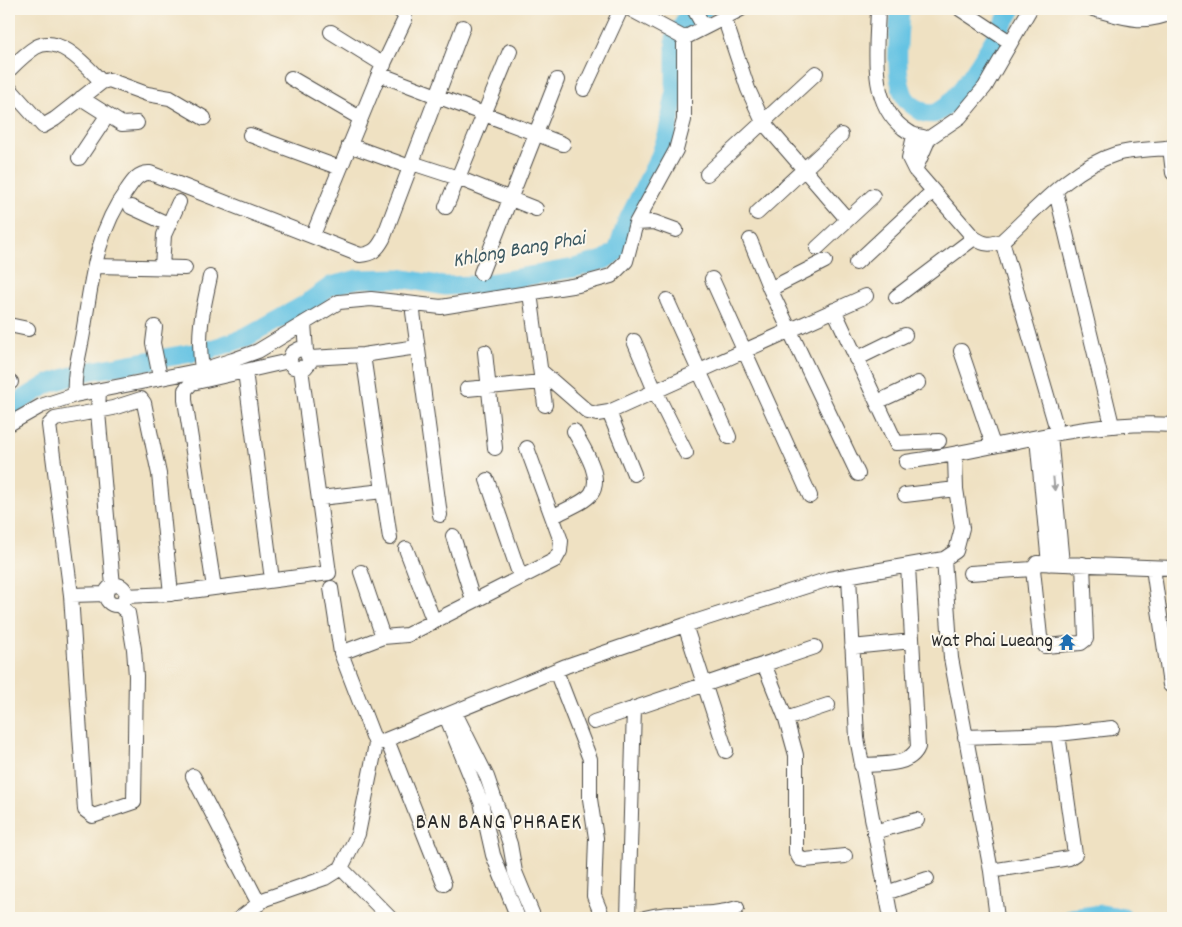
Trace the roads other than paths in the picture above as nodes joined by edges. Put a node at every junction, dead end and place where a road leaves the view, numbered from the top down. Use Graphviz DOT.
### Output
graph roads {
  1 [pos="398,9"];
  2 [pos="621,9"];
  3 [pos="630,9"];
  4 [pos="741,9"];
  5 [pos="878,9"];
  6 [pos="960,9"];
  7 [pos="1030,9"];
  8 [pos="1093,9"];
  9 [pos="1173,12"];
  10 [pos="645,13"];
  11 [pos="699,17"];
  12 [pos="724,17"];
  13 [pos="463,27"];
  14 [pos="331,32"];
  15 [pos="676,34"];
  16 [pos="1007,41"];
  17 [pos="510,51"];
  18 [pos="381,69"];
  19 [pos="9,70"];
  20 [pos="816,73"];
  21 [pos="291,78"];
  22 [pos="557,80"];
  23 [pos="102,82"];
  24 [pos="9,88"];
  25 [pos="584,90"];
  26 [pos="437,95"];
  27 [pos="81,98"];
  28 [pos="484,112"];
  29 [pos="107,116"];
  30 [pos="204,118"];
  31 [pos="360,118"];
  32 [pos="763,122"];
  33 [pos="138,124"];
  34 [pos="534,133"];
  35 [pos="250,135"];
  36 [pos="841,135"];
  37 [pos="914,136"];
  38 [pos="929,138"];
  39 [pos="562,144"];
  40 [pos="349,145"];
  41 [pos="1172,147"];
  42 [pos="79,158"];
  43 [pos="411,165"];
  44 [pos="340,168"];
  45 [pos="804,168"];
  46 [pos="915,170"];
  47 [pos="1173,173"];
  48 [pos="707,174"];
  49 [pos="458,178"];
  50 [pos="933,191"];
  51 [pos="1056,192"];
  52 [pos="873,196"];
  53 [pos="510,200"];
  54 [pos="179,202"];
  55 [pos="131,206"];
  56 [pos="446,207"];
  57 [pos="536,209"];
  58 [pos="757,213"];
  59 [pos="847,219"];
  60 [pos="636,223"];
  61 [pos="168,224"];
  62 [pos="676,230"];
  63 [pos="313,235"];
  64 [pos="974,238"];
  65 [pos="750,240"];
  66 [pos="1002,241"];
  67 [pos="817,248"];
  68 [pos="825,261"];
  69 [pos="856,263"];
  70 [pos="95,266"];
  71 [pos="162,267"];
  72 [pos="185,268"];
  73 [pos="481,273"];
  74 [pos="210,277"];
  75 [pos="712,279"];
  76 [pos="770,289"];
  77 [pos="530,293"];
  78 [pos="866,296"];
  79 [pos="896,297"];
  80 [pos="667,300"];
  81 [pos="834,310"];
  82 [pos="413,312"];
  83 [pos="304,324"];
  84 [pos="9,325"];
  85 [pos="155,327"];
  86 [pos="28,329"];
  87 [pos="790,332"];
  88 [pos="289,333"];
  89 [pos="904,335"];
  90 [pos="634,341"];
  91 [pos="417,347"];
  92 [pos="745,350"];
  93 [pos="961,351"];
  94 [pos="485,352"];
  95 [pos="308,354"];
  96 [pos="363,355"];
  97 [pos="291,357"];
  98 [pos="200,358"];
  99 [pos="856,359"];
  100 [pos="301,369"];
  101 [pos="245,371"];
  102 [pos="699,371"];
  103 [pos="159,372"];
  104 [pos="542,376"];
  105 [pos="918,383"];
  106 [pos="488,387"];
  107 [pos="74,389"];
  108 [pos="467,389"];
  109 [pos="99,391"];
  110 [pos="655,391"];
  111 [pos="877,402"];
  112 [pos="545,405"];
  113 [pos="98,412"];
  114 [pos="609,412"];
  115 [pos="9,424"];
  116 [pos="1112,425"];
  117 [pos="1173,425"];
  118 [pos="574,431"];
  119 [pos="1047,432"];
  120 [pos="729,437"];
  121 [pos="939,441"];
  122 [pos="993,445"];
  123 [pos="495,448"];
  124 [pos="527,448"];
  125 [pos="686,453"];
  126 [pos="955,456"];
  127 [pos="906,462"];
  128 [pos="634,474"];
  129 [pos="858,474"];
  130 [pos="487,480"];
  131 [pos="956,489"];
  132 [pos="383,490"];
  133 [pos="905,495"];
  134 [pos="810,496"];
  135 [pos="320,498"];
  136 [pos="440,515"];
  137 [pos="554,516"];
  138 [pos="453,536"];
  139 [pos="390,538"];
  140 [pos="406,549"];
  141 [pos="944,560"];
  142 [pos="1056,564"];
  143 [pos="1084,564"];
  144 [pos="908,566"];
  145 [pos="1153,568"];
  146 [pos="1173,568"];
  147 [pos="1033,569"];
  148 [pos="271,572"];
  149 [pos="360,572"];
  150 [pos="970,573"];
  151 [pos="520,576"];
  152 [pos="849,576"];
  153 [pos="213,582"];
  154 [pos="331,588"];
  155 [pos="110,590"];
  156 [pos="176,593"];
  157 [pos="72,595"];
  158 [pos="122,600"];
  159 [pos="473,600"];
  160 [pos="434,622"];
  161 [pos="685,625"];
  162 [pos="384,637"];
  163 [pos="912,641"];
  164 [pos="815,647"];
  165 [pos="852,647"];
  166 [pos="341,653"];
  167 [pos="764,664"];
  168 [pos="556,671"];
  169 [pos="705,685"];
  170 [pos="1170,685"];
  171 [pos="828,705"];
  172 [pos="634,708"];
  173 [pos="451,715"];
  174 [pos="786,720"];
  175 [pos="594,722"];
  176 [pos="1112,728"];
  177 [pos="1058,734"];
  178 [pos="966,737"];
  179 [pos="382,742"];
  180 [pos="726,751"];
  181 [pos="861,766"];
  182 [pos="193,776"];
  183 [pos="918,820"];
  184 [pos="874,832"];
  185 [pos="845,856"];
  186 [pos="341,868"];
  187 [pos="991,871"];
  188 [pos="927,879"];
  189 [pos="444,884"];
  190 [pos="886,892"];
  191 [pos="259,904"];
  192 [pos="737,908"];
  193 [pos="240,918"];
  194 [pos="390,918"];
  195 [pos="518,918"];
  196 [pos="534,918"];
  197 [pos="604,918"];
  198 [pos="628,918"];
  199 [pos="645,918"];
  200 [pos="891,918"];
  201 [pos="997,918"];
  1 -- 18 [label="street"];
  2 -- 25 [label="street"];
  3 -- 10 [label="street"];
  4 -- 12 [label="street"];
  5 -- 37 [label="street"];
  6 -- 16 [label="street"];
  7 -- 16 [label="street"];
  8 -- 9 [label="street"];
  10 -- 15 [label="street"];
  11 -- 12 [label="street"];
  11 -- 15 [label="street"];
  12 -- 32 [label="street"];
  13 -- 26 [label="street"];
  14 -- 18 [label="street"];
  15 -- 60 [label="street"];
  16 -- 38 [label="street"];
  17 -- 28 [label="street"];
  18 -- 26 [label="street"];
  18 -- 31 [label="street"];
  19 -- 23 [label="street"];
  20 -- 32 [label="street"];
  21 -- 31 [label="street"];
  22 -- 34 [label="street"];
  23 -- 27 [label="street"];
  23 -- 30 [label="street"];
  24 -- 27 [label="street"];
  26 -- 28 [label="street"];
  26 -- 43 [label="street"];
  27 -- 29 [label="street"];
  28 -- 34 [label="street"];
  28 -- 49 [label="street"];
  29 -- 33 [label="street"];
  29 -- 42 [label="street"];
  31 -- 40 [label="street"];
  32 -- 45 [label="street"];
  32 -- 48 [label="street"];
  34 -- 39 [label="street"];
  34 -- 53 [label="street"];
  35 -- 44 [label="street"];
  36 -- 45 [label="street"];
  37 -- 38 [label="street"];
  37 -- 46 [label="street"];
  38 -- 46 [label="street"];
  40 -- 43 [label="street"];
  40 -- 44 [label="street"];
  41 -- 47 [label="street"];
  41 -- 51 [label="street"];
  43 -- 49 [label="street"];
  43 -- 63 [label="street"];
  44 -- 63 [label="street"];
  45 -- 58 [label="street"];
  45 -- 59 [label="street"];
  46 -- 50 [label="street"];
  49 -- 53 [label="street"];
  49 -- 56 [label="street"];
  50 -- 64 [label="street"];
  50 -- 69 [label="street"];
  51 -- 66 [label="street"];
  51 -- 116 [label="street"];
  52 -- 59 [label="street"];
  53 -- 57 [label="street"];
  53 -- 73 [label="street"];
  54 -- 61 [label="street"];
  55 -- 61 [label="street"];
  59 -- 67 [label="street"];
  60 -- 62 [label="street"];
  60 -- 77 [label="street"];
  61 -- 71 [label="street"];
  63 -- 70 [label="street"];
  64 -- 66 [label="street"];
  64 -- 79 [label="street"];
  65 -- 76 [label="street"];
  66 -- 119 [label="street"];
  68 -- 76 [label="street"];
  70 -- 71 [label="street"];
  70 -- 107 [label="street"];
  71 -- 72 [label="street"];
  74 -- 98 [label="street"];
  75 -- 92 [label="street"];
  76 -- 87 [label="street"];
  77 -- 83 [label="street"];
  77 -- 104 [label="street"];
  78 -- 81 [label="street"];
  80 -- 102 [label="street"];
  81 -- 87 [label="street"];
  81 -- 99 [label="street"];
  82 -- 91 [label="street"];
  83 -- 88 [label="street"];
  83 -- 95 [label="street"];
  84 -- 86 [label="street"];
  85 -- 103 [label="street"];
  87 -- 92 [label="street"];
  87 -- 129 [label="street"];
  88 -- 97 [label="street"];
  88 -- 98 [label="street"];
  89 -- 99 [label="street"];
  90 -- 110 [label="street"];
  91 -- 96 [label="street"];
  91 -- 136 [label="street"];
  92 -- 102 [label="street"];
  92 -- 134 [label="street"];
  93 -- 122 [label="street"];
  94 -- 106 [label="street"];
  95 -- 96 [label="street"];
  95 -- 97 [label="street"];
  95 -- 100 [label="street"];
  96 -- 132 [label="street"];
  97 -- 100 [label="street"];
  97 -- 101 [label="street"];
  98 -- 103 [label="street"];
  99 -- 111 [label="street"];
  100 -- 135 [label="street"];
  101 -- 148 [label="street"];
  101 -- 153 [label="street"];
  102 -- 110 [label="street"];
  102 -- 120 [label="street"];
  103 -- 109 [label="street"];
  104 -- 106 [label="street"];
  104 -- 112 [label="street"];
  104 -- 114 [label="street"];
  105 -- 111 [label="street"];
  106 -- 108 [label="street"];
  106 -- 123 [label="street"];
  107 -- 109 [label="street"];
  107 -- 115 [label="street"];
  109 -- 113 [label="street"];
  110 -- 114 [label="street"];
  110 -- 125 [label="street"];
  111 -- 121 [label="street"];
  113 -- 155 [label="street"];
  113 -- 157 [label="street"];
  113 -- 158 [label="street"];
  114 -- 128 [label="street"];
  116 -- 117 [label="street"];
  116 -- 119 [label="street"];
  118 -- 137 [label="street"];
  119 -- 122 [label="street"];
  119 -- 142 [label="street"];
  122 -- 126 [label="street"];
  124 -- 137 [label="street"];
  126 -- 127 [label="street"];
  126 -- 131 [label="street"];
  130 -- 151 [label="street"];
  131 -- 133 [label="street"];
  131 -- 141 [label="street"];
  132 -- 135 [label="street"];
  132 -- 139 [label="street"];
  135 -- 156 [label="street"];
  137 -- 151 [label="street"];
  138 -- 159 [label="street"];
  140 -- 160 [label="street"];
  141 -- 144 [label="street"];
  141 -- 178 [label="street"];
  142 -- 143 [label="street"];
  142 -- 147 [label="street"];
  143 -- 145 [label="street"];
  143 -- 147 [label="street"];
  144 -- 152 [label="street"];
  144 -- 163 [label="street"];
  145 -- 146 [label="street"];
  145 -- 170 [label="street"];
  147 -- 150 [label="street"];
  149 -- 162 [label="street"];
  151 -- 159 [label="street"];
  152 -- 161 [label="street"];
  152 -- 165 [label="street"];
  154 -- 166 [label="street"];
  155 -- 157 [label="street"];
  155 -- 158 [label="street"];
  157 -- 158 [label="street"];
  159 -- 160 [label="street"];
  160 -- 162 [label="street"];
  161 -- 168 [label="street"];
  161 -- 169 [label="street"];
  162 -- 166 [label="street"];
  163 -- 165 [label="street"];
  163 -- 181 [label="street"];
  164 -- 167 [label="street"];
  165 -- 181 [label="street"];
  166 -- 179 [label="street"];
  167 -- 169 [label="street"];
  167 -- 174 [label="street"];
  168 -- 173 [label="street"];
  168 -- 197 [label="street"];
  169 -- 172 [label="street"];
  169 -- 180 [label="street"];
  171 -- 174 [label="street"];
  172 -- 175 [label="street"];
  172 -- 198 [label="street"];
  173 -- 179 [label="street"];
  173 -- 195 [label="street"];
  173 -- 196 [label="street"];
  174 -- 185 [label="street"];
  176 -- 177 [label="street"];
  177 -- 178 [label="street"];
  177 -- 187 [label="street"];
  178 -- 187 [label="street"];
  179 -- 186 [label="street"];
  179 -- 189 [label="street"];
  181 -- 184 [label="street"];
  182 -- 191 [label="street"];
  183 -- 184 [label="street"];
  184 -- 190 [label="street"];
  186 -- 191 [label="street"];
  186 -- 194 [label="street"];
  187 -- 201 [label="street"];
  188 -- 190 [label="street"];
  190 -- 200 [label="street"];
  191 -- 193 [label="street"];
  192 -- 199 [label="street"];
}
